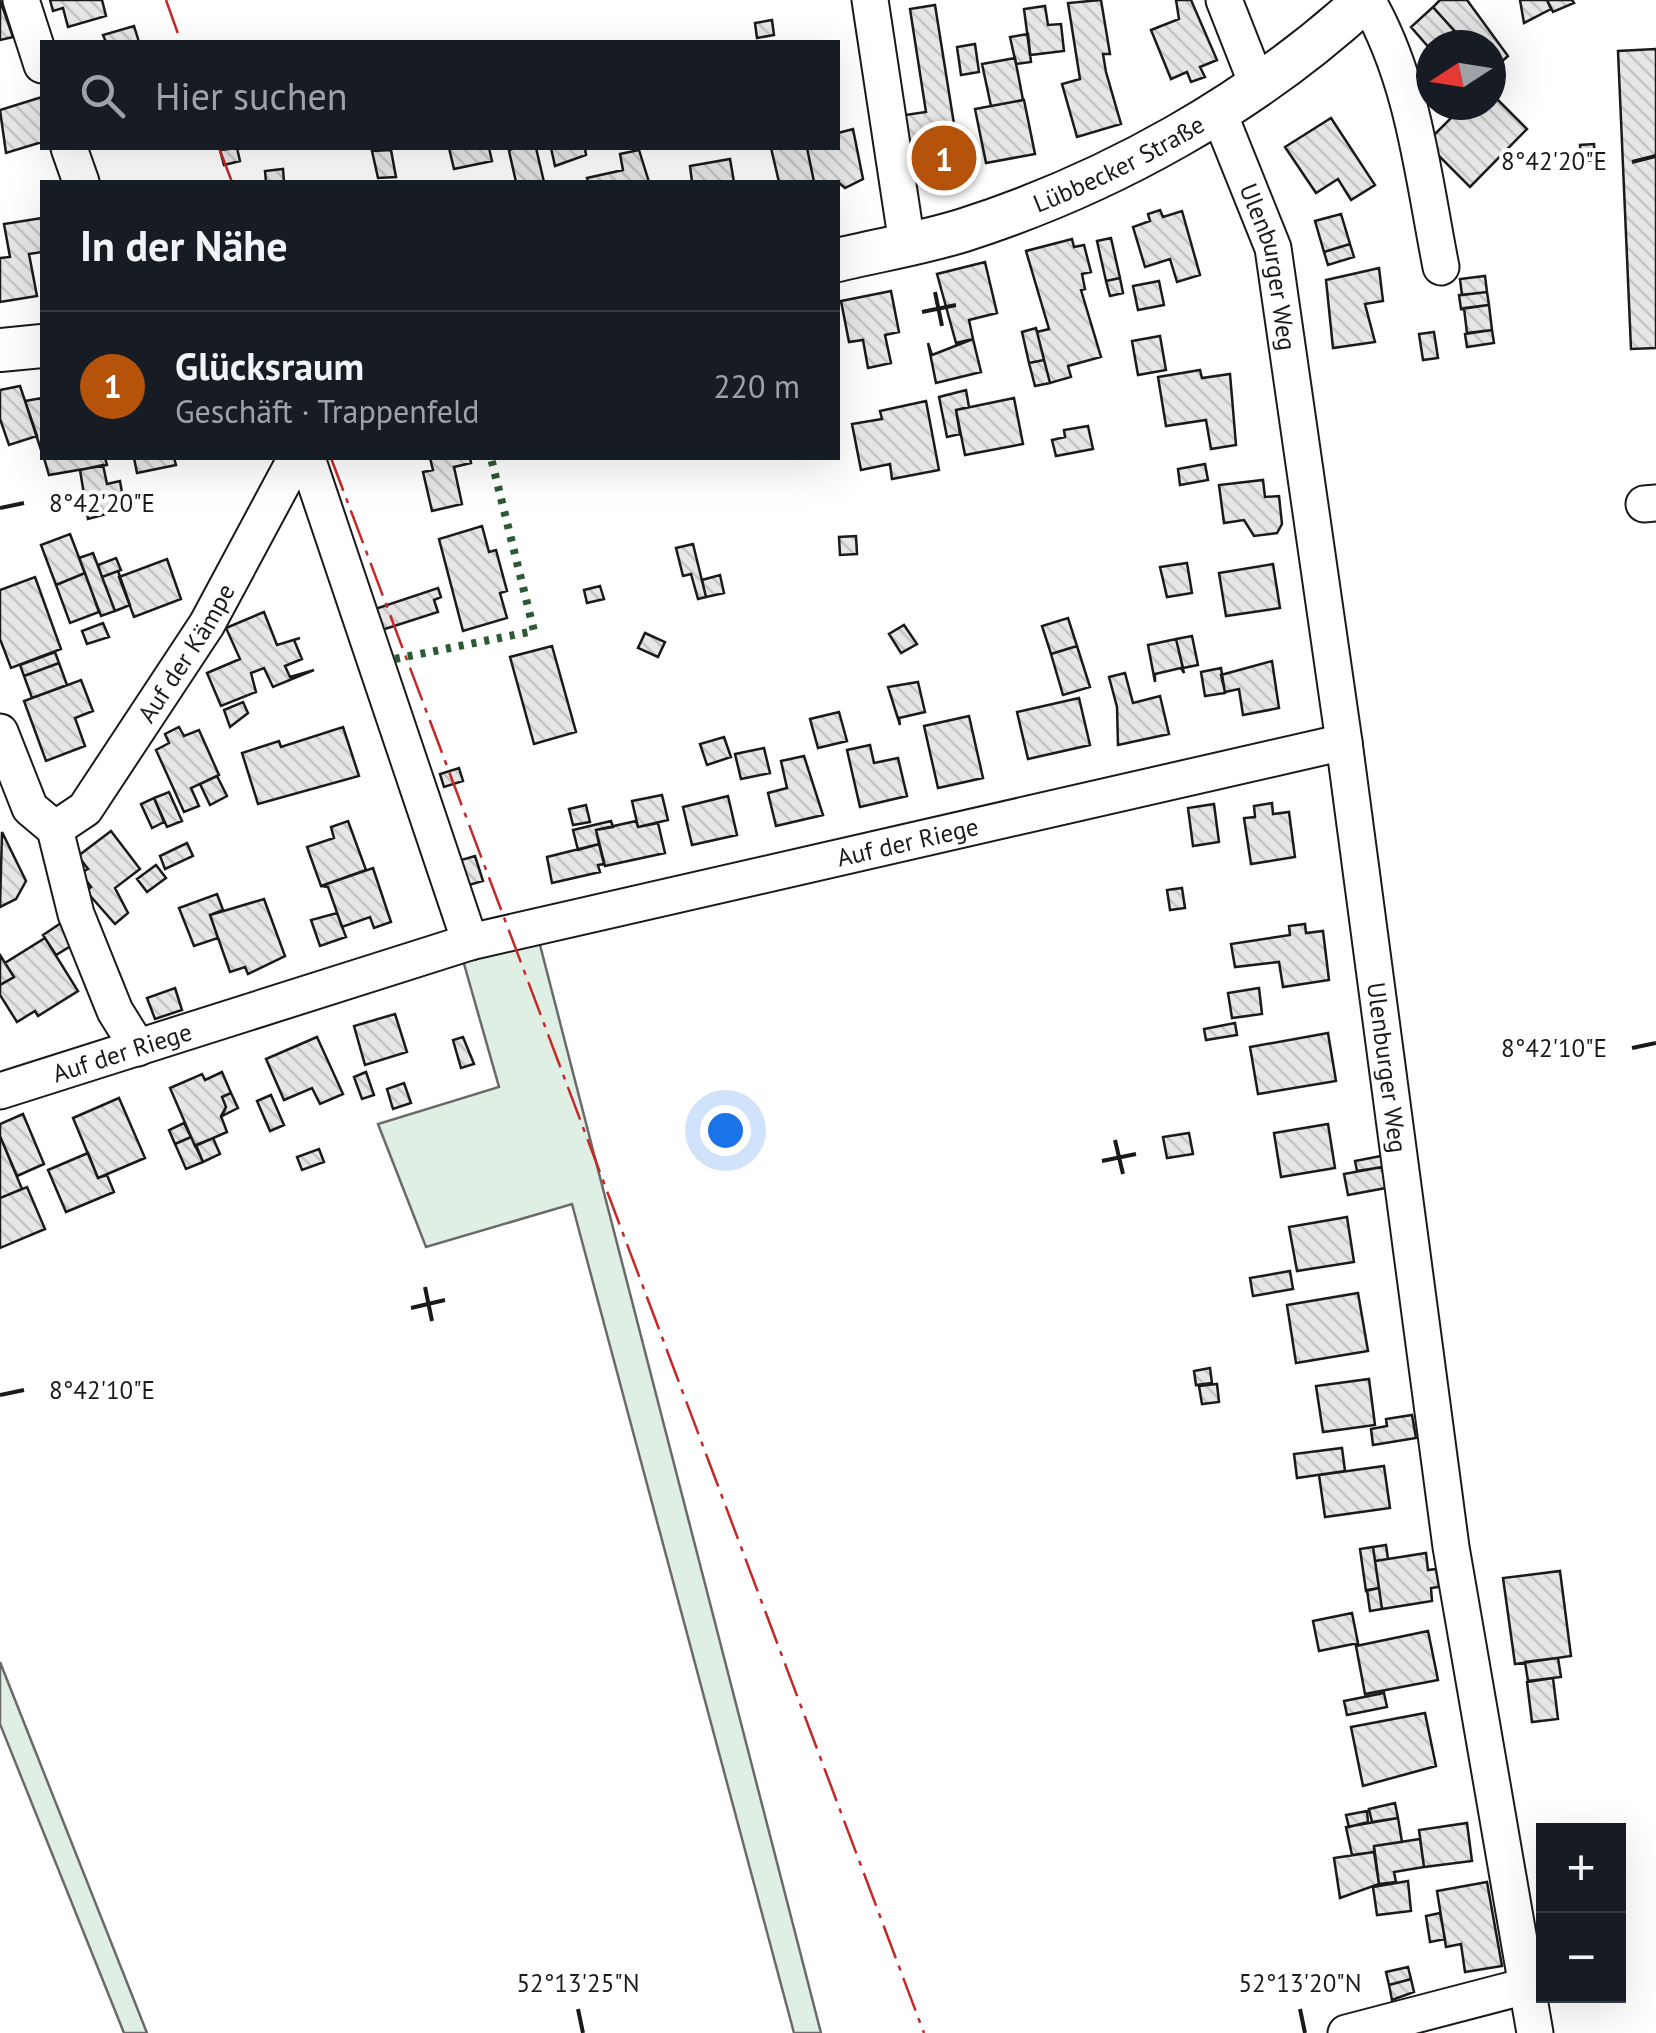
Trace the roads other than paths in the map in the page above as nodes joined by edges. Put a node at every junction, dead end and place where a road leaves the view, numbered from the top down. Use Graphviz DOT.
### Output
graph roads {
  1 [pos="21,0"];
  2 [pos="870,0"];
  3 [pos="1224,0"];
  4 [pos="1366,0"];
  5 [pos="40,59"];
  6 [pos="1258,84"];
  7 [pos="1218,111"];
  8 [pos="71,150"];
  9 [pos="80,180"];
  10 [pos="907,244"];
  11 [pos="840,260"];
  12 [pos="1441,267"];
  13 [pos="40,346"];
  14 [pos="0,350"];
  15 [pos="295,460"];
  16 [pos="307,460"];
  17 [pos="0,732"];
  18 [pos="1344,742"];
  19 [pos="56,829"];
  20 [pos="470,942"];
  21 [pos="138,1048"];
  22 [pos="0,1091"];
  23 [pos="1526,1986"];
  24 [pos="1346,2033"];
  25 [pos="1535,2033"];
  1 -- 5 [label="street"];
  2 -- 10 [label="street"];
  3 -- 6 [label="street"];
  4 -- 6 [label="main road, Lübbecker Straße"];
  4 -- 12 [label="street"];
  6 -- 7 [label="main road, Lübbecker Straße"];
  7 -- 10 [label="main road, Lübbecker Straße"];
  7 -- 18 [label="street, Ulenburger Weg"];
  8 -- 9 [label="street"];
  10 -- 11 [label="main road, Lübbecker Straße"];
  13 -- 14 [label="main road"];
  15 -- 19 [label="street, Auf der Kämpe"];
  16 -- 20 [label="street"];
  17 -- 19 [label="street"];
  18 -- 20 [label="street, Auf der Riege"];
  18 -- 23 [label="street, Ulenburger Weg"];
  19 -- 21 [label="street"];
  20 -- 21 [label="street, Auf der Riege"];
  21 -- 22 [label="street, Auf der Riege"];
  23 -- 24 [label="street"];
  23 -- 25 [label="street, Ulenburger Weg"];
}
